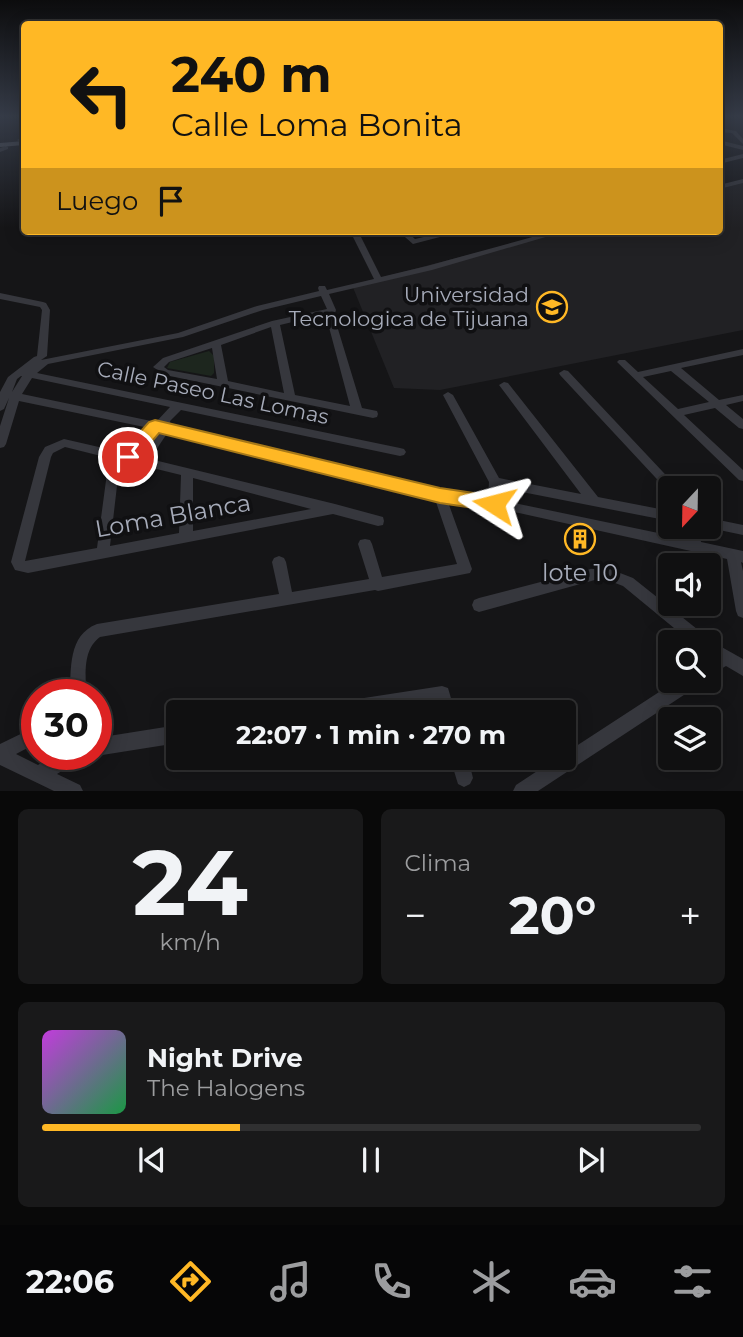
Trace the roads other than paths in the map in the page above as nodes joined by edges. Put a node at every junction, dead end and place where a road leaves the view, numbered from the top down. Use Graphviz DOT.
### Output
graph roads {
  1 [pos="743,156"];
  2 [pos="723,161"];
  3 [pos="743,178"];
  4 [pos="723,184"];
  5 [pos="356,235"];
  6 [pos="406,235"];
  7 [pos="442,235"];
  8 [pos="530,235"];
  9 [pos="546,235"];
  10 [pos="377,278"];
  11 [pos="323,290"];
  12 [pos="312,293"];
  13 [pos="0,296"];
  14 [pos="329,313"];
  15 [pos="275,323"];
  16 [pos="216,344"];
  17 [pos="743,352"];
  18 [pos="42,356"];
  19 [pos="622,362"];
  20 [pos="673,368"];
  21 [pos="22,373"];
  22 [pos="564,373"];
  23 [pos="637,375"];
  24 [pos="223,384"];
  25 [pos="504,384"];
  26 [pos="10,388"];
  27 [pos="448,395"];
  28 [pos="290,398"];
  29 [pos="743,398"];
  30 [pos="716,404"];
  31 [pos="178,405"];
  32 [pos="0,407"];
  33 [pos="357,411"];
  34 [pos="677,413"];
  35 [pos="373,414"];
  36 [pos="161,425"];
  37 [pos="743,425"];
  38 [pos="0,444"];
  39 [pos="400,452"];
  40 [pos="121,456"];
  41 [pos="142,461"];
  42 [pos="187,472"];
  43 [pos="661,476"];
  44 [pos="743,477"];
  45 [pos="495,482"];
  46 [pos="440,496"];
  47 [pos="593,500"];
  48 [pos="494,504"];
  49 [pos="335,509"];
  50 [pos="658,514"];
  51 [pos="378,521"];
  52 [pos="721,525"];
  53 [pos="743,530"];
  54 [pos="186,538"];
  55 [pos="694,539"];
  56 [pos="365,544"];
  57 [pos="695,546"];
  58 [pos="103,552"];
  59 [pos="738,556"];
  60 [pos="279,562"];
  61 [pos="378,585"];
  62 [pos="287,600"];
  63 [pos="480,605"];
  64 [pos="743,611"];
  65 [pos="687,630"];
  66 [pos="721,656"];
  67 [pos="724,658"];
  68 [pos="721,660"];
  69 [pos="743,668"];
  70 [pos="79,679"];
  71 [pos="672,693"];
  72 [pos="403,700"];
  73 [pos="444,700"];
  74 [pos="166,736"];
  75 [pos="21,743"];
  76 [pos="112,744"];
  77 [pos="0,754"];
  78 [pos="47,770"];
  79 [pos="462,770"];
  80 [pos="40,774"];
  81 [pos="464,778"];
  82 [pos="74,791"];
  83 [pos="522,791"];
  1 -- 2 [label="street"];
  3 -- 4 [label="street"];
  5 -- 10 [label="street"];
  6 -- 7 [label="street"];
  8 -- 10 [label="street"];
  9 -- 10 [label="street"];
  10 -- 11 [label="street"];
  11 -- 12 [label="street"];
  11 -- 14 [label="street"];
  12 -- 14 [label="street"];
  12 -- 18 [label="street"];
  12 -- 21 [label="street"];
  13 -- 18 [label="street"];
  14 -- 15 [label="street"];
  14 -- 33 [label="street"];
  15 -- 16 [label="street"];
  15 -- 28 [label="street"];
  16 -- 24 [label="street"];
  16 -- 24 [label="street"];
  17 -- 20 [label="street"];
  18 -- 21 [label="street"];
  19 -- 23 [label="street"];
  20 -- 23 [label="street"];
  20 -- 30 [label="street"];
  21 -- 26 [label="street"];
  21 -- 31 [label="street, Calle Paseo Las Lomas"];
  22 -- 43 [label="street"];
  23 -- 34 [label="street"];
  24 -- 28 [label="street"];
  25 -- 47 [label="street"];
  26 -- 32 [label="street"];
  26 -- 36 [label="street"];
  26 -- 38 [label="street"];
  27 -- 45 [label="street"];
  28 -- 33 [label="street"];
  29 -- 30 [label="street"];
  30 -- 34 [label="street"];
  30 -- 37 [label="street"];
  31 -- 36 [label="street"];
  31 -- 39 [label="street, Calle Paseo Las Lomas"];
  33 -- 35 [label="street"];
  34 -- 44 [label="street"];
  36 -- 40 [label="street"];
  36 -- 41 [label="street"];
  36 -- 46 [label="street"];
  40 -- 41 [label="street"];
  40 -- 58 [label="street"];
  40 -- 58 [label="street, Loma Blanca"];
  41 -- 42 [label="street"];
  42 -- 49 [label="street"];
  42 -- 54 [label="street"];
  45 -- 47 [label="street"];
  45 -- 48 [label="street"];
  46 -- 48 [label="street"];
  46 -- 61 [label="street"];
  47 -- 50 [label="street"];
  48 -- 57 [label="street"];
  49 -- 51 [label="street"];
  49 -- 54 [label="street, Loma Blanca"];
  52 -- 53 [label="street"];
  54 -- 58 [label="street, Loma Blanca"];
  55 -- 57 [label="street"];
  56 -- 61 [label="street"];
  57 -- 59 [label="street"];
  59 -- 64 [label="street"];
  60 -- 62 [label="street"];
  61 -- 62 [label="street"];
  62 -- 70 [label="street"];
  63 -- 65 [label="street"];
  66 -- 67 [label="street"];
  67 -- 68 [label="street"];
  67 -- 69 [label="street"];
  71 -- 83 [label="street"];
  72 -- 73 [label="street"];
  74 -- 76 [label="street"];
  75 -- 77 [label="street"];
  77 -- 80 [label="street"];
  78 -- 80 [label="street"];
  79 -- 81 [label="street"];
  80 -- 82 [label="street"];
}
